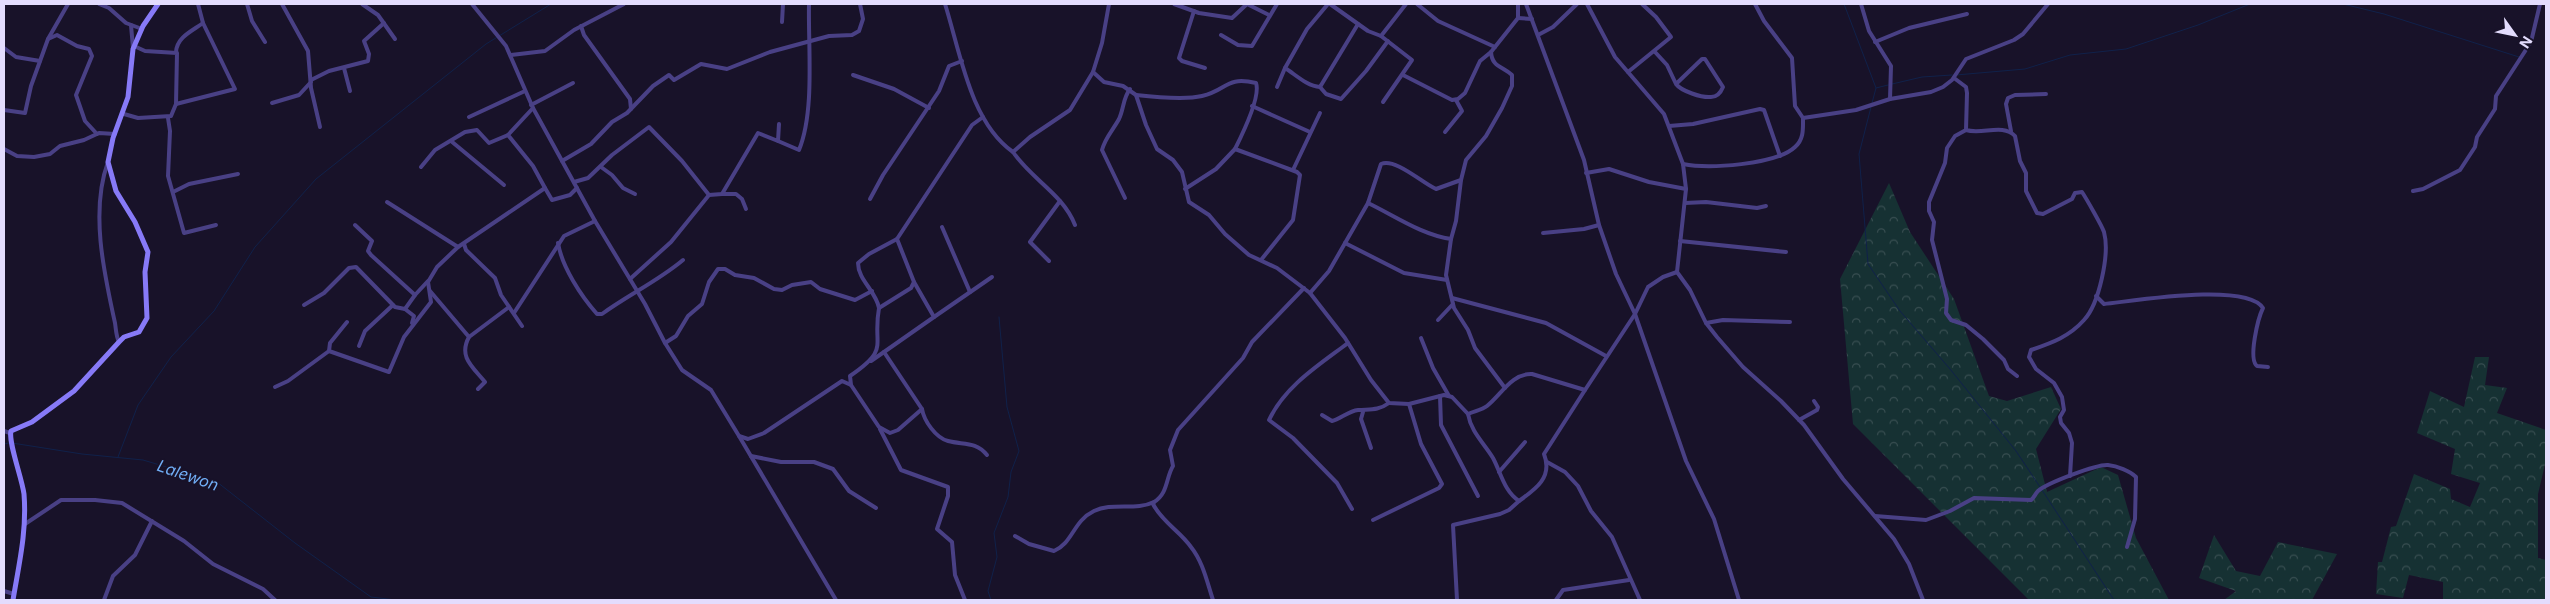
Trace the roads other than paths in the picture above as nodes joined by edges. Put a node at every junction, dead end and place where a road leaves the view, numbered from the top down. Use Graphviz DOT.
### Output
graph roads {
  1 [pos="68,4"];
  2 [pos="99,4"];
  3 [pos="158,4"];
  4 [pos="198,4"];
  5 [pos="247,4"];
  6 [pos="282,4"];
  7 [pos="362,4"];
  8 [pos="472,4"];
  9 [pos="624,4"];
  10 [pos="782,4"];
  11 [pos="809,4"];
  12 [pos="860,4"];
  13 [pos="945,4"];
  14 [pos="1109,4"];
  15 [pos="1174,4"];
  16 [pos="1277,4"];
  17 [pos="1329,4"];
  18 [pos="1406,4"];
  19 [pos="1417,4"];
  20 [pos="1518,4"];
  21 [pos="1526,4"];
  22 [pos="1577,4"];
  23 [pos="1587,4"];
  24 [pos="1642,4"];
  25 [pos="1755,4"];
  26 [pos="1861,4"];
  27 [pos="2048,4"];
  28 [pos="2540,4"];
  29 [pos="1194,11"];
  30 [pos="1967,14"];
  31 [pos="1269,15"];
  32 [pos="1518,18"];
  33 [pos="1532,20"];
  34 [pos="782,22"];
  35 [pos="203,23"];
  36 [pos="384,23"];
  37 [pos="1358,24"];
  38 [pos="131,25"];
  39 [pos="581,26"];
  40 [pos="142,29"];
  41 [pos="1221,35"];
  42 [pos="1538,35"];
  43 [pos="1382,36"];
  44 [pos="48,39"];
  45 [pos="395,39"];
  46 [pos="810,41"];
  47 [pos="1388,41"];
  48 [pos="265,42"];
  49 [pos="1875,42"];
  50 [pos="1495,47"];
  51 [pos="4,48"];
  52 [pos="133,48"];
  53 [pos="176,52"];
  54 [pos="1491,52"];
  55 [pos="1655,52"];
  56 [pos="511,55"];
  57 [pos="40,61"];
  58 [pos="962,61"];
  59 [pos="344,68"];
  60 [pos="1205,68"];
  61 [pos="1285,68"];
  62 [pos="1093,72"];
  63 [pos="1628,72"];
  64 [pos="852,75"];
  65 [pos="1403,75"];
  66 [pos="1954,78"];
  67 [pos="311,81"];
  68 [pos="573,83"];
  69 [pos="1676,84"];
  70 [pos="1276,87"];
  71 [pos="1320,87"];
  72 [pos="1130,89"];
  73 [pos="350,90"];
  74 [pos="525,92"];
  75 [pos="2046,94"];
  76 [pos="1136,95"];
  77 [pos="1890,99"];
  78 [pos="1456,100"];
  79 [pos="1383,102"];
  80 [pos="272,103"];
  81 [pos="176,104"];
  82 [pos="532,106"];
  83 [pos="1252,106"];
  84 [pos="631,108"];
  85 [pos="929,108"];
  86 [pos="4,110"];
  87 [pos="1320,112"];
  88 [pos="124,114"];
  89 [pos="469,117"];
  90 [pos="983,117"];
  91 [pos="168,118"];
  92 [pos="1803,118"];
  93 [pos="779,124"];
  94 [pos="1669,126"];
  95 [pos="320,127"];
  96 [pos="1966,130"];
  97 [pos="2011,131"];
  98 [pos="1310,132"];
  99 [pos="1445,132"];
  100 [pos="97,134"];
  101 [pos="115,134"];
  102 [pos="508,134"];
  103 [pos="451,141"];
  104 [pos="778,141"];
  105 [pos="1234,148"];
  106 [pos="4,149"];
  107 [pos="1013,152"];
  108 [pos="1780,156"];
  109 [pos="562,161"];
  110 [pos="108,162"];
  111 [pos="1683,164"];
  112 [pos="421,167"];
  113 [pos="601,167"];
  114 [pos="1293,170"];
  115 [pos="1586,173"];
  116 [pos="238,174"];
  117 [pos="1461,180"];
  118 [pos="574,182"];
  119 [pos="504,185"];
  120 [pos="545,188"];
  121 [pos="577,188"];
  122 [pos="1185,189"];
  123 [pos="1686,189"];
  124 [pos="2413,191"];
  125 [pos="173,192"];
  126 [pos="635,194"];
  127 [pos="722,194"];
  128 [pos="709,195"];
  129 [pos="1125,198"];
  130 [pos="870,199"];
  131 [pos="387,202"];
  132 [pos="1060,202"];
  133 [pos="1685,203"];
  134 [pos="1368,204"];
  135 [pos="1766,206"];
  136 [pos="746,209"];
  137 [pos="594,221"];
  138 [pos="216,225"];
  139 [pos="355,225"];
  140 [pos="1075,225"];
  141 [pos="1599,226"];
  142 [pos="942,228"];
  143 [pos="1543,233"];
  144 [pos="897,239"];
  145 [pos="1452,239"];
  146 [pos="1680,241"];
  147 [pos="558,243"];
  148 [pos="1345,243"];
  149 [pos="464,244"];
  150 [pos="458,247"];
  151 [pos="1786,252"];
  152 [pos="682,260"];
  153 [pos="1261,260"];
  154 [pos="1049,261"];
  155 [pos="1677,272"];
  156 [pos="992,277"];
  157 [pos="630,279"];
  158 [pos="429,280"];
  159 [pos="1447,280"];
  160 [pos="914,282"];
  161 [pos="1304,288"];
  162 [pos="428,289"];
  163 [pos="637,290"];
  164 [pos="872,291"];
  165 [pos="970,292"];
  166 [pos="1310,293"];
  167 [pos="415,295"];
  168 [pos="2096,296"];
  169 [pos="1452,298"];
  170 [pos="1454,304"];
  171 [pos="304,305"];
  172 [pos="393,305"];
  173 [pos="509,307"];
  174 [pos="879,308"];
  175 [pos="404,309"];
  176 [pos="514,314"];
  177 [pos="1635,314"];
  178 [pos="934,317"];
  179 [pos="1438,320"];
  180 [pos="347,322"];
  181 [pos="1790,322"];
  182 [pos="1706,323"];
  183 [pos="411,326"];
  184 [pos="522,326"];
  185 [pos="469,337"];
  186 [pos="1421,338"];
  187 [pos="119,342"];
  188 [pos="665,343"];
  189 [pos="1348,343"];
  190 [pos="358,346"];
  191 [pos="329,351"];
  192 [pos="884,352"];
  193 [pos="1606,356"];
  194 [pos="870,362"];
  195 [pos="2268,367"];
  196 [pos="2018,376"];
  197 [pos="851,385"];
  198 [pos="275,387"];
  199 [pos="1505,388"];
  200 [pos="478,389"];
  201 [pos="1585,390"];
  202 [pos="1440,396"];
  203 [pos="1449,396"];
  204 [pos="1814,401"];
  205 [pos="1389,403"];
  206 [pos="1410,404"];
  207 [pos="922,409"];
  208 [pos="1363,412"];
  209 [pos="1468,414"];
  210 [pos="1322,415"];
  211 [pos="1799,420"];
  212 [pos="879,427"];
  213 [pos="4,431"];
  214 [pos="10,433"];
  215 [pos="739,436"];
  216 [pos="1525,442"];
  217 [pos="1371,448"];
  218 [pos="987,455"];
  219 [pos="751,456"];
  220 [pos="1547,462"];
  221 [pos="1498,472"];
  222 [pos="2070,476"];
  223 [pos="1478,496"];
  224 [pos="1519,500"];
  225 [pos="1154,502"];
  226 [pos="876,508"];
  227 [pos="1352,509"];
  228 [pos="1875,516"];
  229 [pos="1373,520"];
  230 [pos="152,521"];
  231 [pos="25,524"];
  232 [pos="1015,536"];
  233 [pos="2126,548"];
  234 [pos="1629,580"];
  235 [pos="4,591"];
  236 [pos="13,597"];
  237 [pos="104,600"];
  238 [pos="276,600"];
  239 [pos="836,600"];
  240 [pos="965,600"];
  241 [pos="1213,600"];
  242 [pos="1457,600"];
  243 [pos="1556,600"];
  244 [pos="1640,600"];
  245 [pos="1739,600"];
  246 [pos="1923,600"];
  1 -- 44 [label="street"];
  2 -- 38 [label="street"];
  3 -- 40 [label="street"];
  4 -- 35 [label="street"];
  5 -- 48 [label="street"];
  6 -- 67 [label="street"];
  7 -- 36 [label="street"];
  8 -- 56 [label="street"];
  9 -- 39 [label="street"];
  10 -- 34 [label="street"];
  11 -- 46 [label="street"];
  12 -- 46 [label="street"];
  13 -- 58 [label="street"];
  14 -- 62 [label="street"];
  15 -- 29 [label="street"];
  16 -- 31 [label="street"];
  17 -- 37 [label="street"];
  17 -- 61 [label="street"];
  18 -- 43 [label="street"];
  19 -- 50 [label="street"];
  20 -- 32 [label="street"];
  21 -- 33 [label="street"];
  22 -- 42 [label="street"];
  23 -- 63 [label="street"];
  24 -- 55 [label="street"];
  25 -- 92 [label="street"];
  26 -- 49 [label="street"];
  27 -- 66 [label="street"];
  28 -- 124 [label="street"];
  29 -- 31 [label="street"];
  29 -- 60 [label="street"];
  30 -- 49 [label="street"];
  31 -- 41 [label="street"];
  32 -- 33 [label="street"];
  32 -- 50 [label="street"];
  33 -- 42 [label="street"];
  35 -- 53 [label="street"];
  35 -- 81 [label="street"];
  36 -- 45 [label="street"];
  36 -- 59 [label="street"];
  37 -- 43 [label="street"];
  37 -- 71 [label="street"];
  38 -- 40 [label="street"];
  38 -- 52 [label="street"];
  39 -- 56 [label="street"];
  39 -- 84 [label="street"];
  40 -- 52 [label="street"];
  42 -- 115 [label="street"];
  43 -- 47 [label="street"];
  44 -- 57 [label="street"];
  44 -- 100 [label="street"];
  46 -- 84 [label="street"];
  46 -- 104 [label="street"];
  47 -- 65 [label="street"];
  47 -- 71 [label="street"];
  49 -- 77 [label="street"];
  50 -- 54 [label="street"];
  51 -- 57 [label="street"];
  52 -- 53 [label="street"];
  52 -- 88 [label="street"];
  53 -- 81 [label="street"];
  54 -- 78 [label="street"];
  54 -- 117 [label="street"];
  55 -- 63 [label="street"];
  55 -- 69 [label="street"];
  56 -- 74 [label="street"];
  57 -- 86 [label="street"];
  58 -- 85 [label="street"];
  58 -- 90 [label="street"];
  59 -- 67 [label="street"];
  59 -- 73 [label="street"];
  61 -- 70 [label="street"];
  61 -- 71 [label="street"];
  62 -- 72 [label="street"];
  62 -- 107 [label="street"];
  63 -- 94 [label="street"];
  64 -- 85 [label="street"];
  65 -- 78 [label="street"];
  65 -- 79 [label="street"];
  66 -- 77 [label="street"];
  66 -- 96 [label="street"];
  67 -- 80 [label="street"];
  67 -- 95 [label="street"];
  68 -- 82 [label="street"];
  69 -- 69 [label="street"];
  72 -- 76 [label="street"];
  72 -- 129 [label="street"];
  74 -- 82 [label="street"];
  74 -- 89 [label="street"];
  75 -- 97 [label="street"];
  76 -- 83 [label="street"];
  76 -- 122 [label="street"];
  77 -- 92 [label="street"];
  78 -- 99 [label="street"];
  81 -- 91 [label="street"];
  82 -- 102 [label="street"];
  82 -- 109 [label="street"];
  83 -- 98 [label="street"];
  83 -- 105 [label="street"];
  84 -- 109 [label="street"];
  85 -- 130 [label="street"];
  87 -- 98 [label="street"];
  88 -- 91 [label="street"];
  88 -- 101 [label="street"];
  90 -- 107 [label="street"];
  90 -- 144 [label="street"];
  91 -- 125 [label="street"];
  92 -- 108 [label="street"];
  93 -- 104 [label="street"];
  94 -- 108 [label="street"];
  94 -- 111 [label="street"];
  96 -- 97 [label="street"];
  96 -- 196 [label="street"];
  97 -- 168 [label="street"];
  98 -- 114 [label="street"];
  100 -- 101 [label="street"];
  100 -- 106 [label="street"];
  101 -- 110 [label="street"];
  102 -- 103 [label="street"];
  102 -- 120 [label="street"];
  103 -- 112 [label="street"];
  103 -- 119 [label="street"];
  104 -- 127 [label="street"];
  105 -- 114 [label="street"];
  105 -- 122 [label="street"];
  107 -- 132 [label="street"];
  108 -- 111 [label="street"];
  109 -- 118 [label="street"];
  110 -- 187 [label="street"];
  110 -- 187 [label="street"];
  111 -- 123 [label="street"];
  113 -- 118 [label="street"];
  113 -- 126 [label="street"];
  113 -- 128 [label="street"];
  114 -- 153 [label="street"];
  115 -- 123 [label="street"];
  115 -- 141 [label="street"];
  116 -- 125 [label="street"];
  117 -- 134 [label="street"];
  117 -- 145 [label="street"];
  118 -- 121 [label="street"];
  120 -- 121 [label="street"];
  120 -- 149 [label="street"];
  121 -- 137 [label="street"];
  122 -- 153 [label="street"];
  123 -- 133 [label="street"];
  125 -- 138 [label="street"];
  127 -- 128 [label="street"];
  127 -- 136 [label="street"];
  128 -- 157 [label="street"];
  131 -- 150 [label="street"];
  132 -- 140 [label="street"];
  132 -- 154 [label="street"];
  133 -- 135 [label="street"];
  133 -- 146 [label="street"];
  134 -- 145 [label="street"];
  134 -- 148 [label="street"];
  137 -- 147 [label="street"];
  137 -- 157 [label="street"];
  139 -- 167 [label="street"];
  141 -- 143 [label="street"];
  141 -- 177 [label="street"];
  142 -- 165 [label="street"];
  144 -- 160 [label="street"];
  144 -- 164 [label="street"];
  145 -- 159 [label="street"];
  146 -- 151 [label="street"];
  146 -- 155 [label="street"];
  147 -- 163 [label="street"];
  147 -- 176 [label="street"];
  148 -- 159 [label="street"];
  148 -- 166 [label="street"];
  149 -- 150 [label="street"];
  149 -- 173 [label="street"];
  150 -- 158 [label="street"];
  152 -- 163 [label="street"];
  153 -- 161 [label="street"];
  155 -- 177 [label="street"];
  155 -- 182 [label="street"];
  156 -- 165 [label="street"];
  157 -- 163 [label="street"];
  158 -- 162 [label="street"];
  158 -- 167 [label="street"];
  159 -- 169 [label="street"];
  160 -- 174 [label="street"];
  160 -- 178 [label="street"];
  161 -- 166 [label="street"];
  161 -- 225 [label="street"];
  162 -- 183 [label="street"];
  162 -- 185 [label="street"];
  163 -- 188 [label="street"];
  164 -- 174 [label="street"];
  164 -- 188 [label="street"];
  165 -- 178 [label="street"];
  166 -- 189 [label="street"];
  167 -- 175 [label="street"];
  168 -- 195 [label="street"];
  168 -- 222 [label="street"];
  169 -- 170 [label="street"];
  169 -- 193 [label="street"];
  170 -- 179 [label="street"];
  170 -- 199 [label="street"];
  171 -- 172 [label="street"];
  172 -- 175 [label="street"];
  172 -- 190 [label="street"];
  173 -- 176 [label="street"];
  173 -- 185 [label="street"];
  174 -- 194 [label="street"];
  175 -- 183 [label="street"];
  176 -- 184 [label="street"];
  177 -- 193 [label="street"];
  177 -- 245 [label="street"];
  178 -- 192 [label="street"];
  180 -- 191 [label="street"];
  181 -- 182 [label="street"];
  182 -- 211 [label="street"];
  183 -- 191 [label="street"];
  185 -- 200 [label="street"];
  186 -- 203 [label="street"];
  187 -- 214 [label="street"];
  188 -- 215 [label="street"];
  189 -- 205 [label="street"];
  189 -- 227 [label="street"];
  191 -- 198 [label="street"];
  192 -- 194 [label="street"];
  192 -- 207 [label="street"];
  193 -- 201 [label="street"];
  194 -- 197 [label="street"];
  197 -- 212 [label="street"];
  197 -- 215 [label="street"];
  199 -- 201 [label="street"];
  199 -- 209 [label="street"];
  201 -- 220 [label="street"];
  202 -- 203 [label="street"];
  202 -- 206 [label="street"];
  202 -- 223 [label="street"];
  203 -- 209 [label="street"];
  204 -- 211 [label="street"];
  205 -- 206 [label="street"];
  205 -- 208 [label="street"];
  206 -- 229 [label="street"];
  207 -- 212 [label="street"];
  207 -- 218 [label="street"];
  208 -- 210 [label="street"];
  208 -- 217 [label="street"];
  209 -- 221 [label="street"];
  211 -- 228 [label="street"];
  212 -- 240 [label="street"];
  213 -- 214 [label="street"];
  214 -- 231 [label="street"];
  215 -- 219 [label="street"];
  216 -- 221 [label="street"];
  219 -- 226 [label="street"];
  219 -- 239 [label="street"];
  220 -- 224 [label="street"];
  220 -- 234 [label="street"];
  221 -- 224 [label="street"];
  222 -- 228 [label="street"];
  222 -- 233 [label="street"];
  224 -- 242 [label="street"];
  225 -- 232 [label="street"];
  225 -- 241 [label="street"];
  228 -- 246 [label="street"];
  230 -- 231 [label="street"];
  230 -- 237 [label="street"];
  230 -- 238 [label="street"];
  231 -- 236 [label="street"];
  234 -- 243 [label="street"];
  234 -- 244 [label="street"];
  235 -- 236 [label="street"];
}
